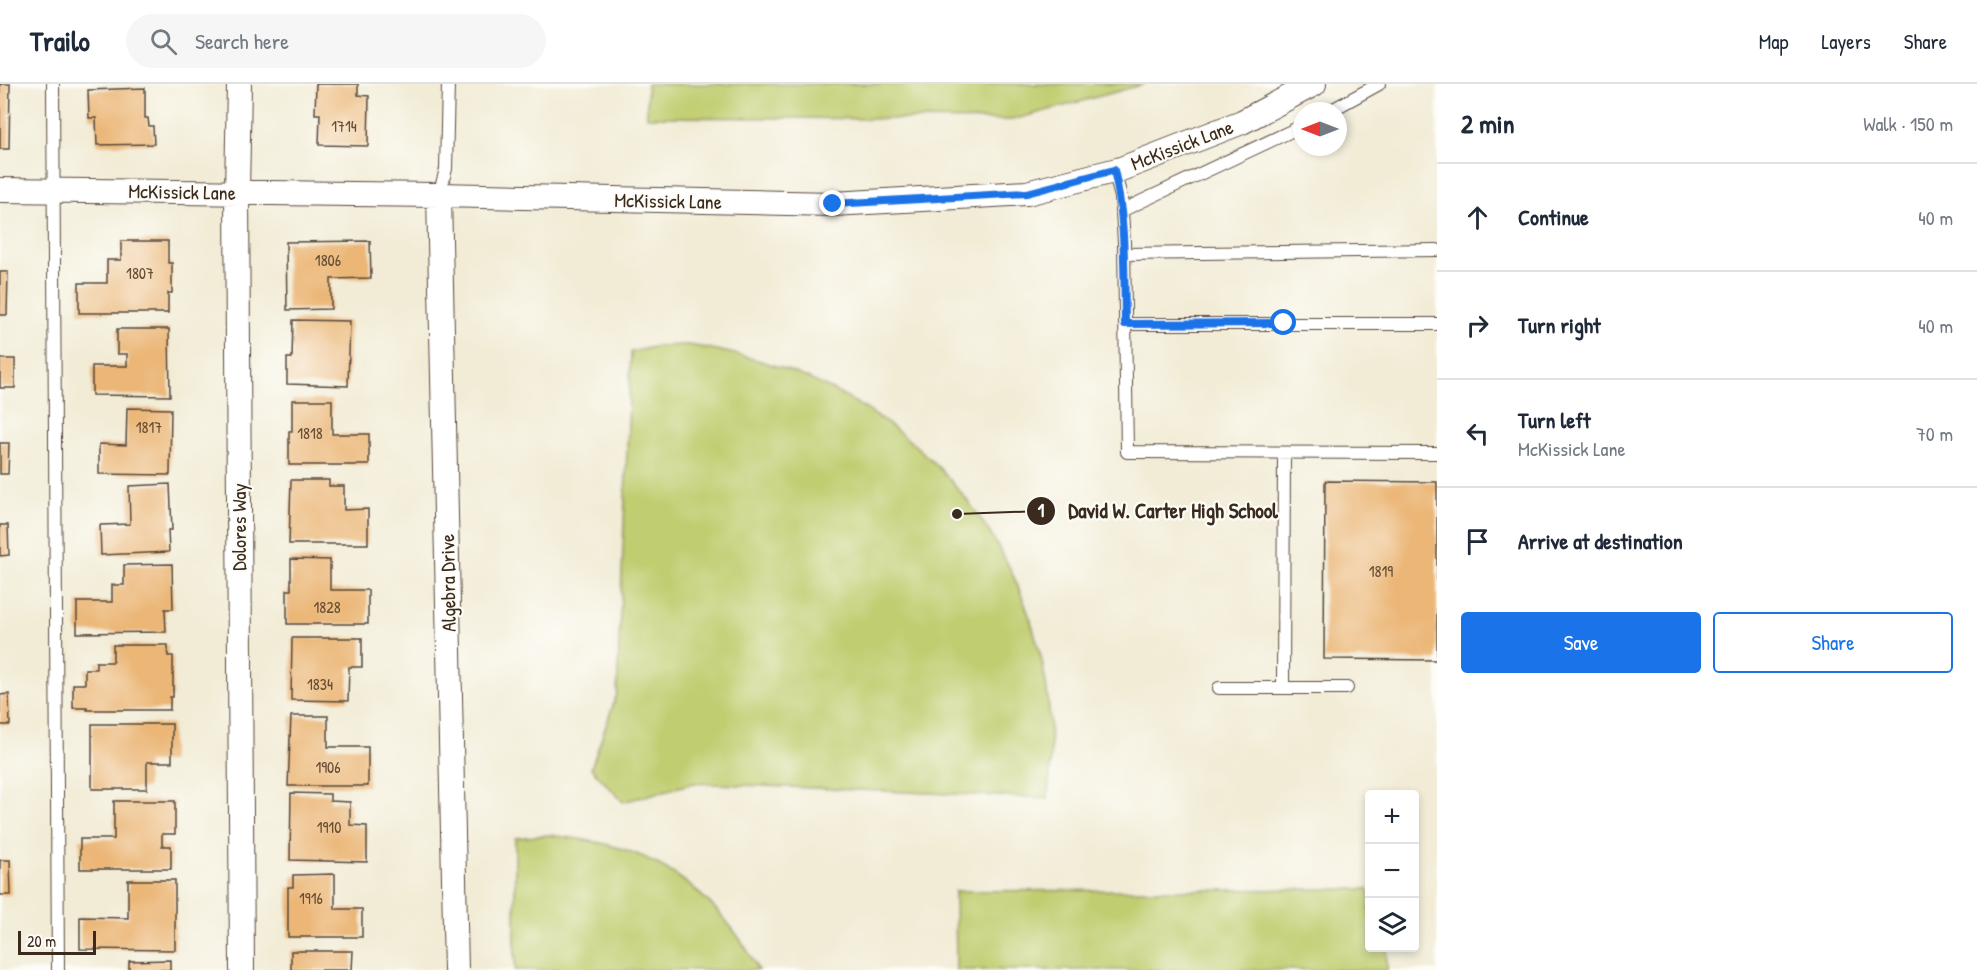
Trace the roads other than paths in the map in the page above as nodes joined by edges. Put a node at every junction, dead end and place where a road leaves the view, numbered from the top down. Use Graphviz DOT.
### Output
graph roads {
  1 [pos="53,84"];
  2 [pos="239,84"];
  3 [pos="448,84"];
  4 [pos="1314,84"];
  5 [pos="1379,84"];
  6 [pos="1346,102"];
  7 [pos="1293,130"];
  8 [pos="1114,170"];
  9 [pos="0,190"];
  10 [pos="53,191"];
  11 [pos="237,193"];
  12 [pos="439,195"];
  13 [pos="1121,211"];
  14 [pos="1437,250"];
  15 [pos="1124,254"];
  16 [pos="1125,324"];
  17 [pos="1437,324"];
  18 [pos="1284,453"];
  19 [pos="1437,453"];
  20 [pos="1219,688"];
  21 [pos="1283,688"];
  22 [pos="1347,688"];
  23 [pos="58,970"];
  24 [pos="242,970"];
  25 [pos="456,970"];
  1 -- 10 [label="lane"];
  2 -- 11 [label="street, Dolores Way"];
  3 -- 12 [label="lane"];
  4 -- 8 [label="street, McKissick Lane"];
  5 -- 6 [label="lane"];
  7 -- 13 [label="lane"];
  8 -- 12 [label="street, McKissick Lane"];
  8 -- 13 [label="lane"];
  9 -- 10 [label="street, McKissick Lane"];
  10 -- 11 [label="street, McKissick Lane"];
  10 -- 23 [label="lane"];
  11 -- 12 [label="street, McKissick Lane"];
  11 -- 24 [label="street, Dolores Way"];
  12 -- 25 [label="street, Algebra Drive"];
  13 -- 15 [label="lane"];
  14 -- 15 [label="lane"];
  15 -- 16 [label="lane"];
  16 -- 17 [label="lane"];
  16 -- 18 [label="lane"];
  18 -- 19 [label="lane"];
  18 -- 21 [label="lane"];
  20 -- 21 [label="lane"];
  21 -- 22 [label="lane"];
}
